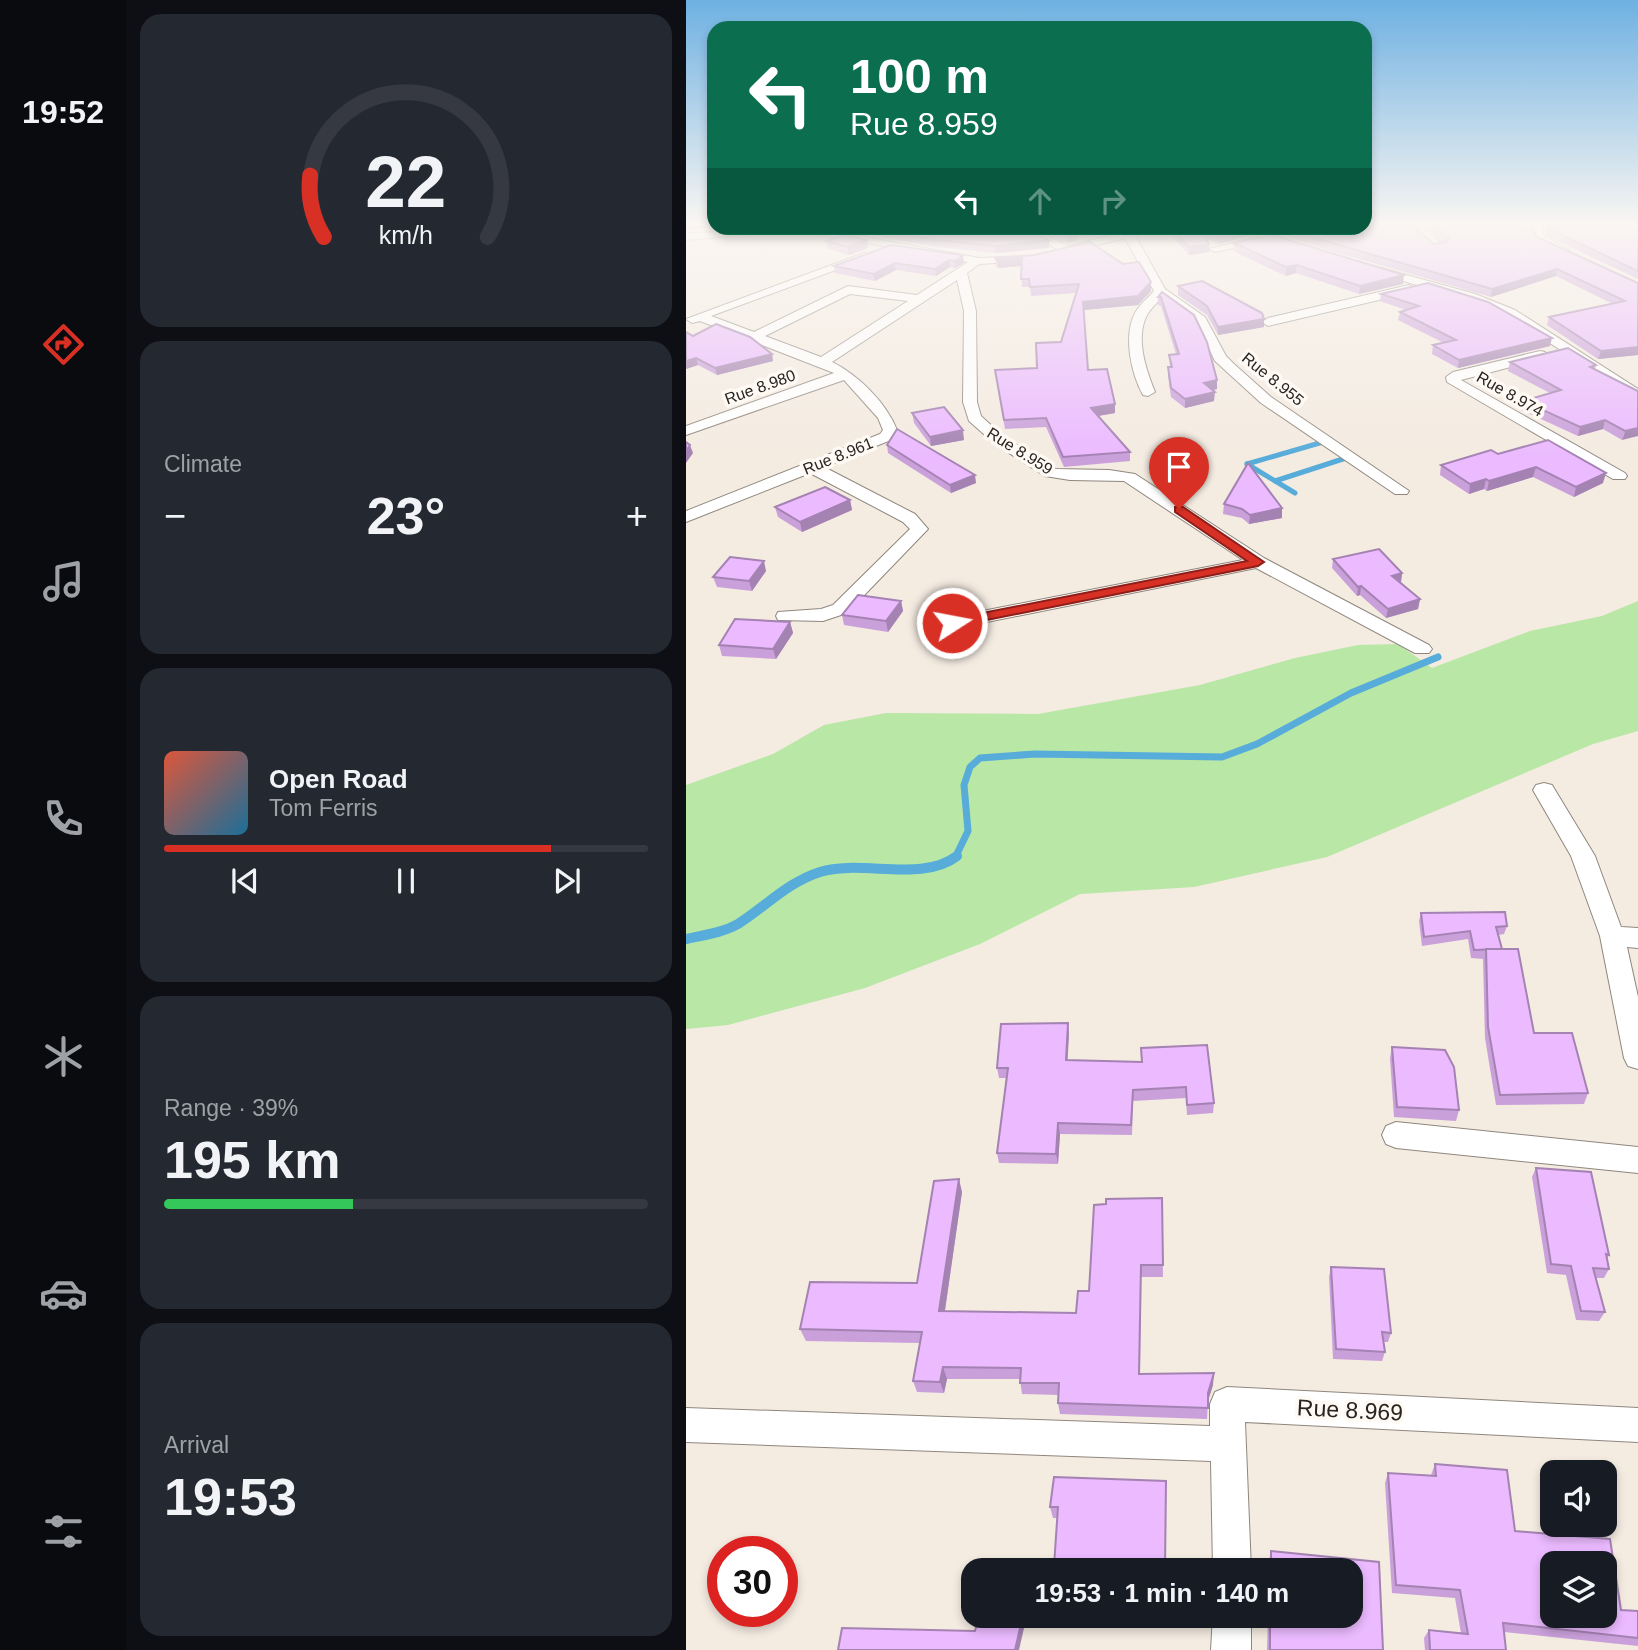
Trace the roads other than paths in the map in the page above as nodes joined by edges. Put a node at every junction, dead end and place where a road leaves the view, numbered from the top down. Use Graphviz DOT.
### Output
graph roads {
  1 [pos="735,303"];
  2 [pos="821,303"];
  3 [pos="912,303"];
  4 [pos="968,303"];
  5 [pos="1150,303"];
  6 [pos="1181,303"];
  7 [pos="1351,303"];
  8 [pos="1486,303"];
  9 [pos="692,319"];
  10 [pos="1268,322"];
  11 [pos="754,337"];
  12 [pos="1567,349"];
  13 [pos="822,362"];
  14 [pos="846,374"];
  15 [pos="1148,392"];
  16 [pos="1638,395"];
  17 [pos="686,430"];
  18 [pos="811,467"];
  19 [pos="1619,476"];
  20 [pos="1401,491"];
  21 [pos="686,517"];
  22 [pos="1258,562"];
  23 [pos="785,615"];
  24 [pos="952,623"];
  25 [pos="1422,649"];
  26 [pos="1544,790"];
  27 [pos="1612,936"];
  28 [pos="1638,938"];
  29 [pos="1638,1058"];
  30 [pos="1396,1135"];
  31 [pos="1638,1160"];
  32 [pos="686,1425"];
  33 [pos="1638,1425"];
  34 [pos="1229,1444"];
  35 [pos="1232,1558"];
  36 [pos="1231,1628"];
  37 [pos="1231,1650"];
  1 -- 9 [label="street"];
  2 -- 11 [label="street"];
  3 -- 13 [label="street"];
  4 -- 22 [label="street, Rue 8.959"];
  5 -- 15 [label="street"];
  6 -- 20 [label="street, Rue 8.955"];
  7 -- 10 [label="street"];
  8 -- 12 [label="street"];
  9 -- 11 [label="street, Rue 8.961"];
  11 -- 13 [label="street, Rue 8.961"];
  12 -- 16 [label="street"];
  12 -- 19 [label="street, Rue 8.974"];
  13 -- 14 [label="street, Rue 8.961"];
  14 -- 17 [label="street, Rue 8.980"];
  14 -- 18 [label="street, Rue 8.961"];
  18 -- 21 [label="street, Rue 8.961"];
  18 -- 23 [label="street"];
  22 -- 24 [label="street"];
  22 -- 25 [label="street, Rue 8.959"];
  26 -- 27 [label="street"];
  27 -- 28 [label="street"];
  27 -- 29 [label="street"];
  30 -- 31 [label="street"];
  32 -- 34 [label="street"];
  33 -- 34 [label="street, Rue 8.969"];
  34 -- 35 [label="street, Rue 8.969"];
  36 -- 37 [label="street"];
}
